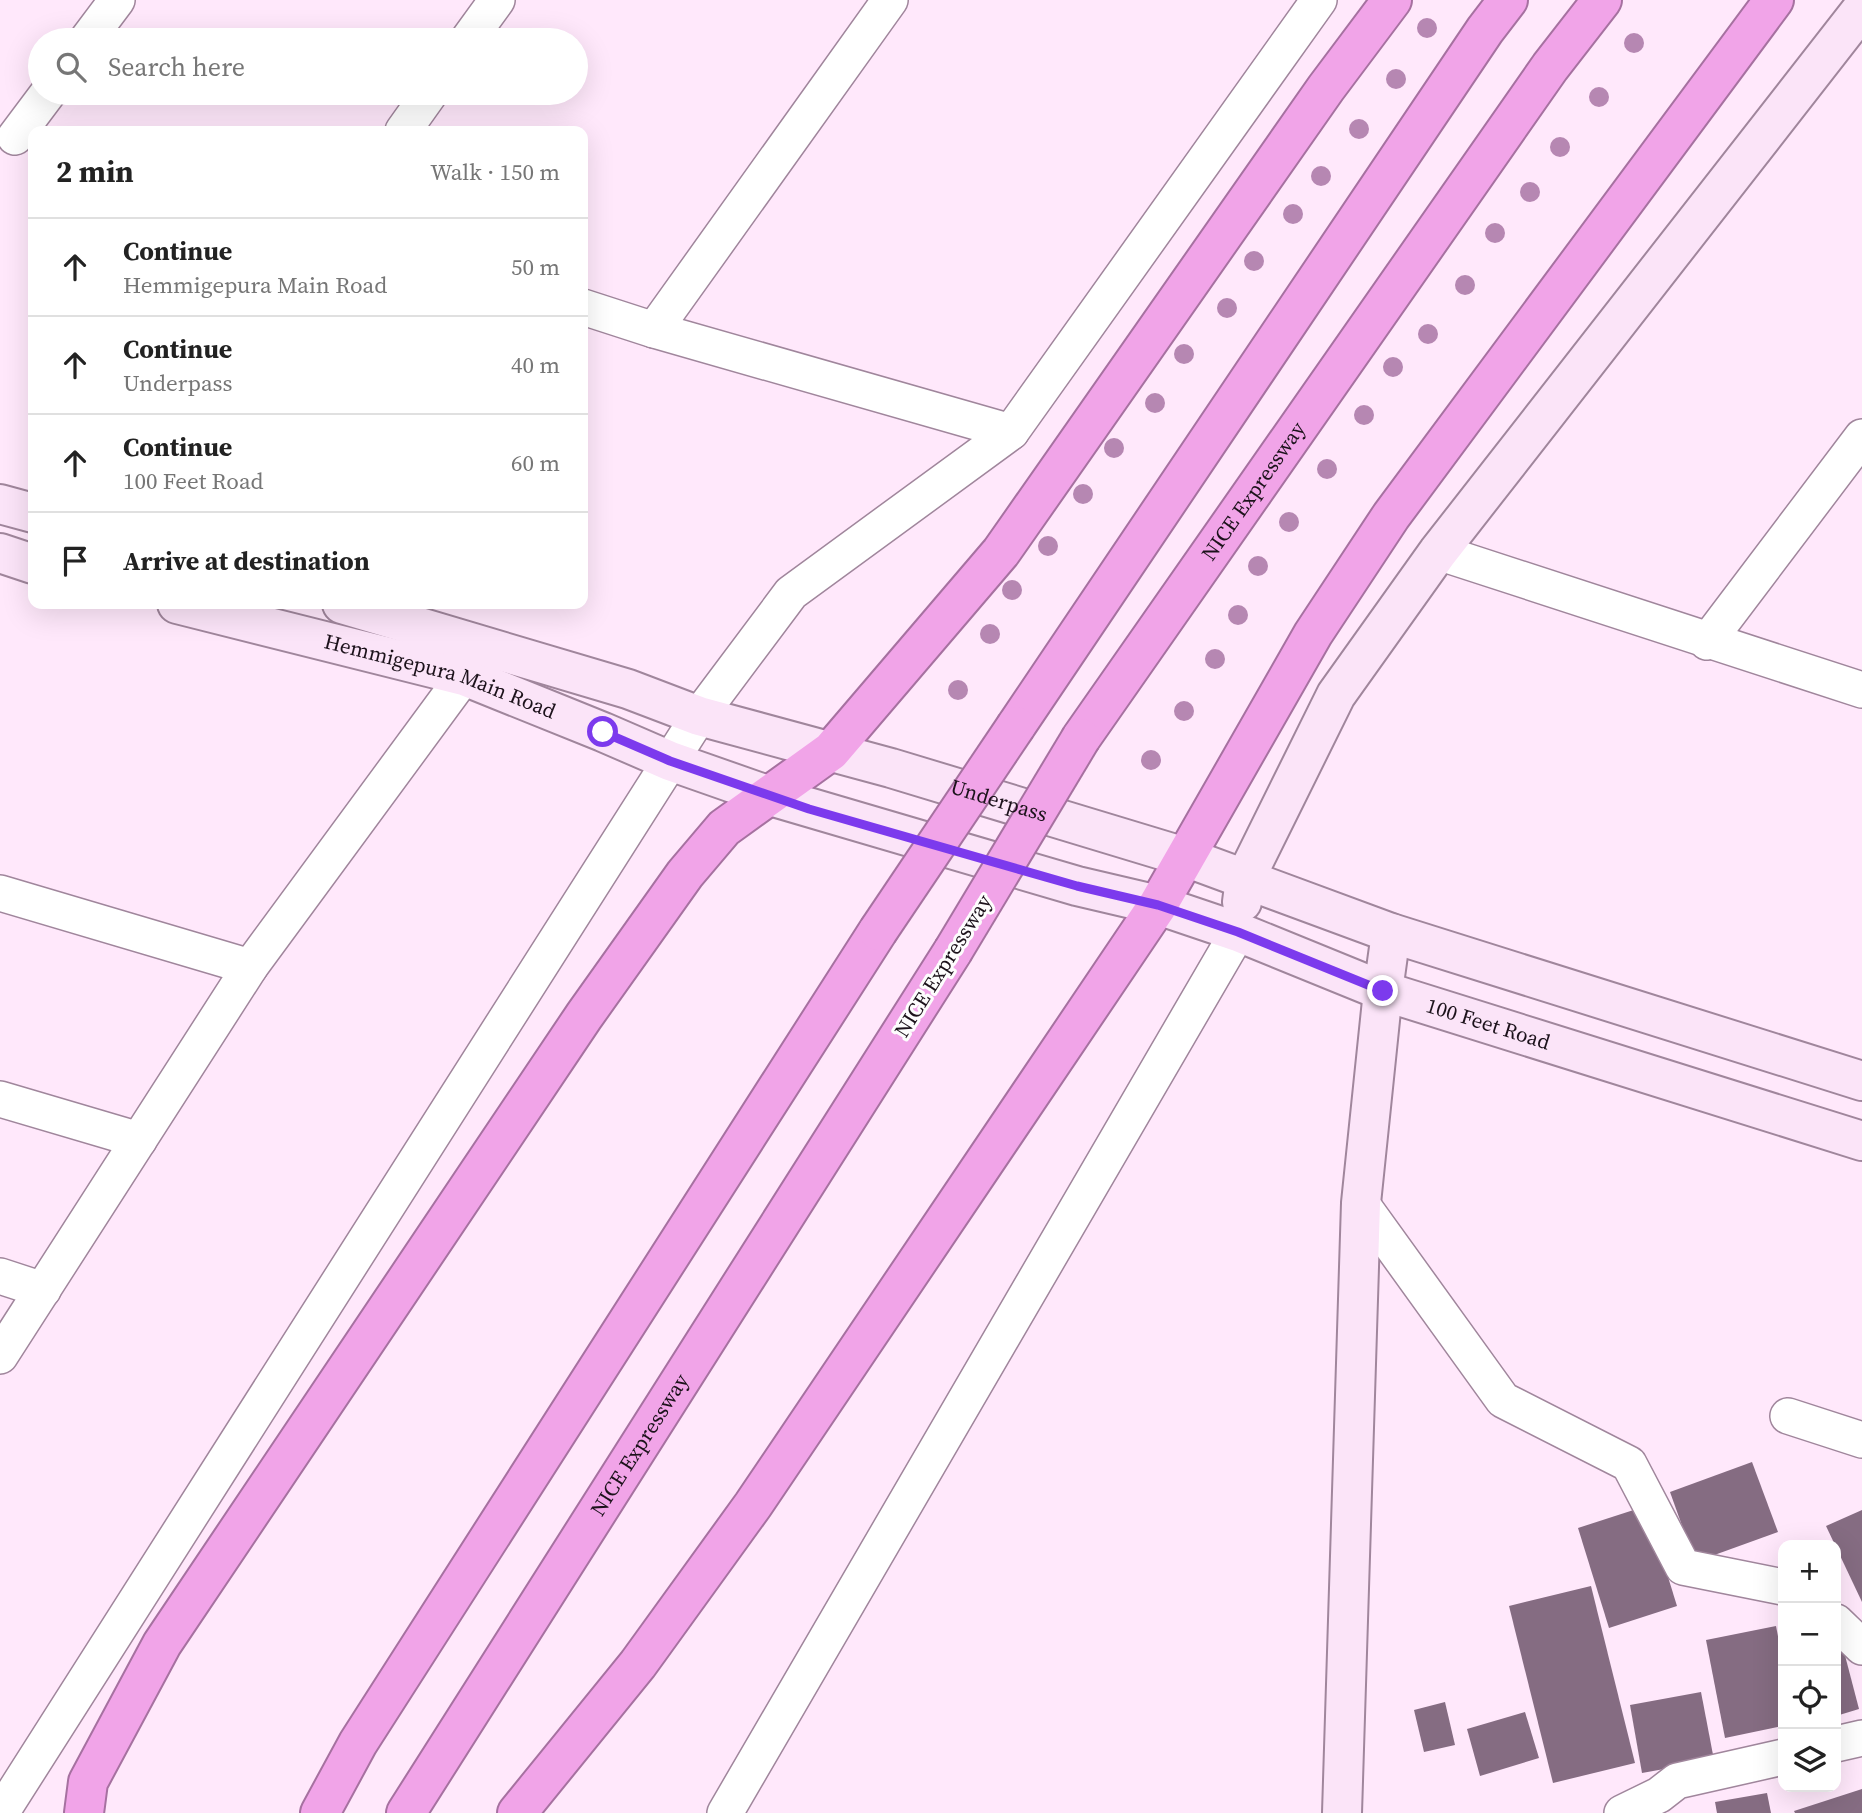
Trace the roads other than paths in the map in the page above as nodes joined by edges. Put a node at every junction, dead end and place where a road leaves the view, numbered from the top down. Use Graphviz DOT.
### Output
graph roads {
  1 [pos="117,0"];
  2 [pos="497,0"];
  3 [pos="890,0"];
  4 [pos="1319,0"];
  5 [pos="1392,0"];
  6 [pos="1508,0"];
  7 [pos="1602,0"];
  8 [pos="1774,0"];
  9 [pos="1862,9"];
  10 [pos="96,28"];
  11 [pos="477,28"];
  12 [pos="39,105"];
  13 [pos="421,105"];
  14 [pos="407,126"];
  15 [pos="16,137"];
  16 [pos="588,309"];
  17 [pos="654,331"];
  18 [pos="1011,432"];
  19 [pos="1862,437"];
  20 [pos="0,504"];
  21 [pos="28,512"];
  22 [pos="1438,552"];
  23 [pos="0,553"];
  24 [pos="28,562"];
  25 [pos="197,609"];
  26 [pos="359,609"];
  27 [pos="1707,642"];
  28 [pos="464,676"];
  29 [pos="1862,690"];
  30 [pos="699,716"];
  31 [pos="831,751"];
  32 [pos="670,761"];
  33 [pos="891,768"];
  34 [pos="767,795"];
  35 [pos="1185,857"];
  36 [pos="1245,879"];
  37 [pos="1077,886"];
  38 [pos="0,893"];
  39 [pos="1158,905"];
  40 [pos="1238,932"];
  41 [pos="1391,933"];
  42 [pos="250,967"];
  43 [pos="1383,991"];
  44 [pos="1862,1081"];
  45 [pos="0,1098"];
  46 [pos="139,1140"];
  47 [pos="1862,1141"];
  48 [pos="1361,1203"];
  49 [pos="0,1276"];
  50 [pos="43,1290"];
  51 [pos="0,1356"];
  52 [pos="1788,1416"];
  53 [pos="1862,1440"];
  54 [pos="1778,1586"];
  55 [pos="1841,1627"];
  56 [pos="1862,1647"];
  57 [pos="1862,1738"];
  58 [pos="1841,1743"];
  59 [pos="1778,1758"];
  60 [pos="1,1813"];
  61 [pos="84,1813"];
  62 [pos="320,1813"];
  63 [pos="406,1813"];
  64 [pos="517,1813"];
  65 [pos="725,1813"];
  66 [pos="1342,1813"];
  67 [pos="1622,1813"];
  1 -- 10 [label="street"];
  2 -- 11 [label="street"];
  3 -- 17 [label="street"];
  4 -- 18 [label="street"];
  5 -- 31 [label="highway"];
  6 -- 62 [label="highway, bridge"];
  7 -- 63 [label="highway, NICE Expressway, bridge"];
  8 -- 35 [label="highway"];
  9 -- 22 [label="main road"];
  12 -- 15 [label="street"];
  13 -- 14 [label="street"];
  16 -- 17 [label="street"];
  17 -- 18 [label="street"];
  18 -- 30 [label="street"];
  19 -- 27 [label="street"];
  20 -- 21 [label="main road"];
  22 -- 27 [label="street"];
  22 -- 36 [label="main road"];
  23 -- 24 [label="main road"];
  25 -- 28 [label="main road, Hemmigepura Main Road"];
  26 -- 30 [label="main road, Hemmigepura Main Road"];
  27 -- 29 [label="street"];
  28 -- 32 [label="main road, Hemmigepura Main Road"];
  28 -- 42 [label="street"];
  30 -- 31 [label="main road, Hemmigepura Main Road"];
  30 -- 32 [label="street"];
  31 -- 33 [label="main road, Hemmigepura Main Road"];
  31 -- 34 [label="highway"];
  32 -- 34 [label="main road, Hemmigepura Main Road"];
  32 -- 60 [label="street"];
  33 -- 35 [label="main road, Underpass"];
  34 -- 37 [label="main road, Hemmigepura Main Road"];
  34 -- 61 [label="highway"];
  35 -- 36 [label="main road"];
  35 -- 39 [label="highway"];
  36 -- 40 [label="main road"];
  36 -- 41 [label="main road"];
  37 -- 39 [label="main road, 100 Feet Road"];
  38 -- 42 [label="street"];
  39 -- 40 [label="main road, 100 Feet Road"];
  39 -- 64 [label="highway"];
  40 -- 43 [label="main road, 100 Feet Road"];
  40 -- 65 [label="street"];
  41 -- 43 [label="main road"];
  41 -- 44 [label="main road"];
  42 -- 46 [label="street"];
  43 -- 47 [label="main road, 100 Feet Road"];
  43 -- 48 [label="main road"];
  45 -- 46 [label="street"];
  46 -- 50 [label="street"];
  48 -- 54 [label="street"];
  48 -- 66 [label="main road"];
  49 -- 50 [label="street"];
  50 -- 51 [label="street"];
  52 -- 53 [label="street"];
  55 -- 56 [label="street"];
  57 -- 58 [label="street"];
  59 -- 67 [label="street"];
}
